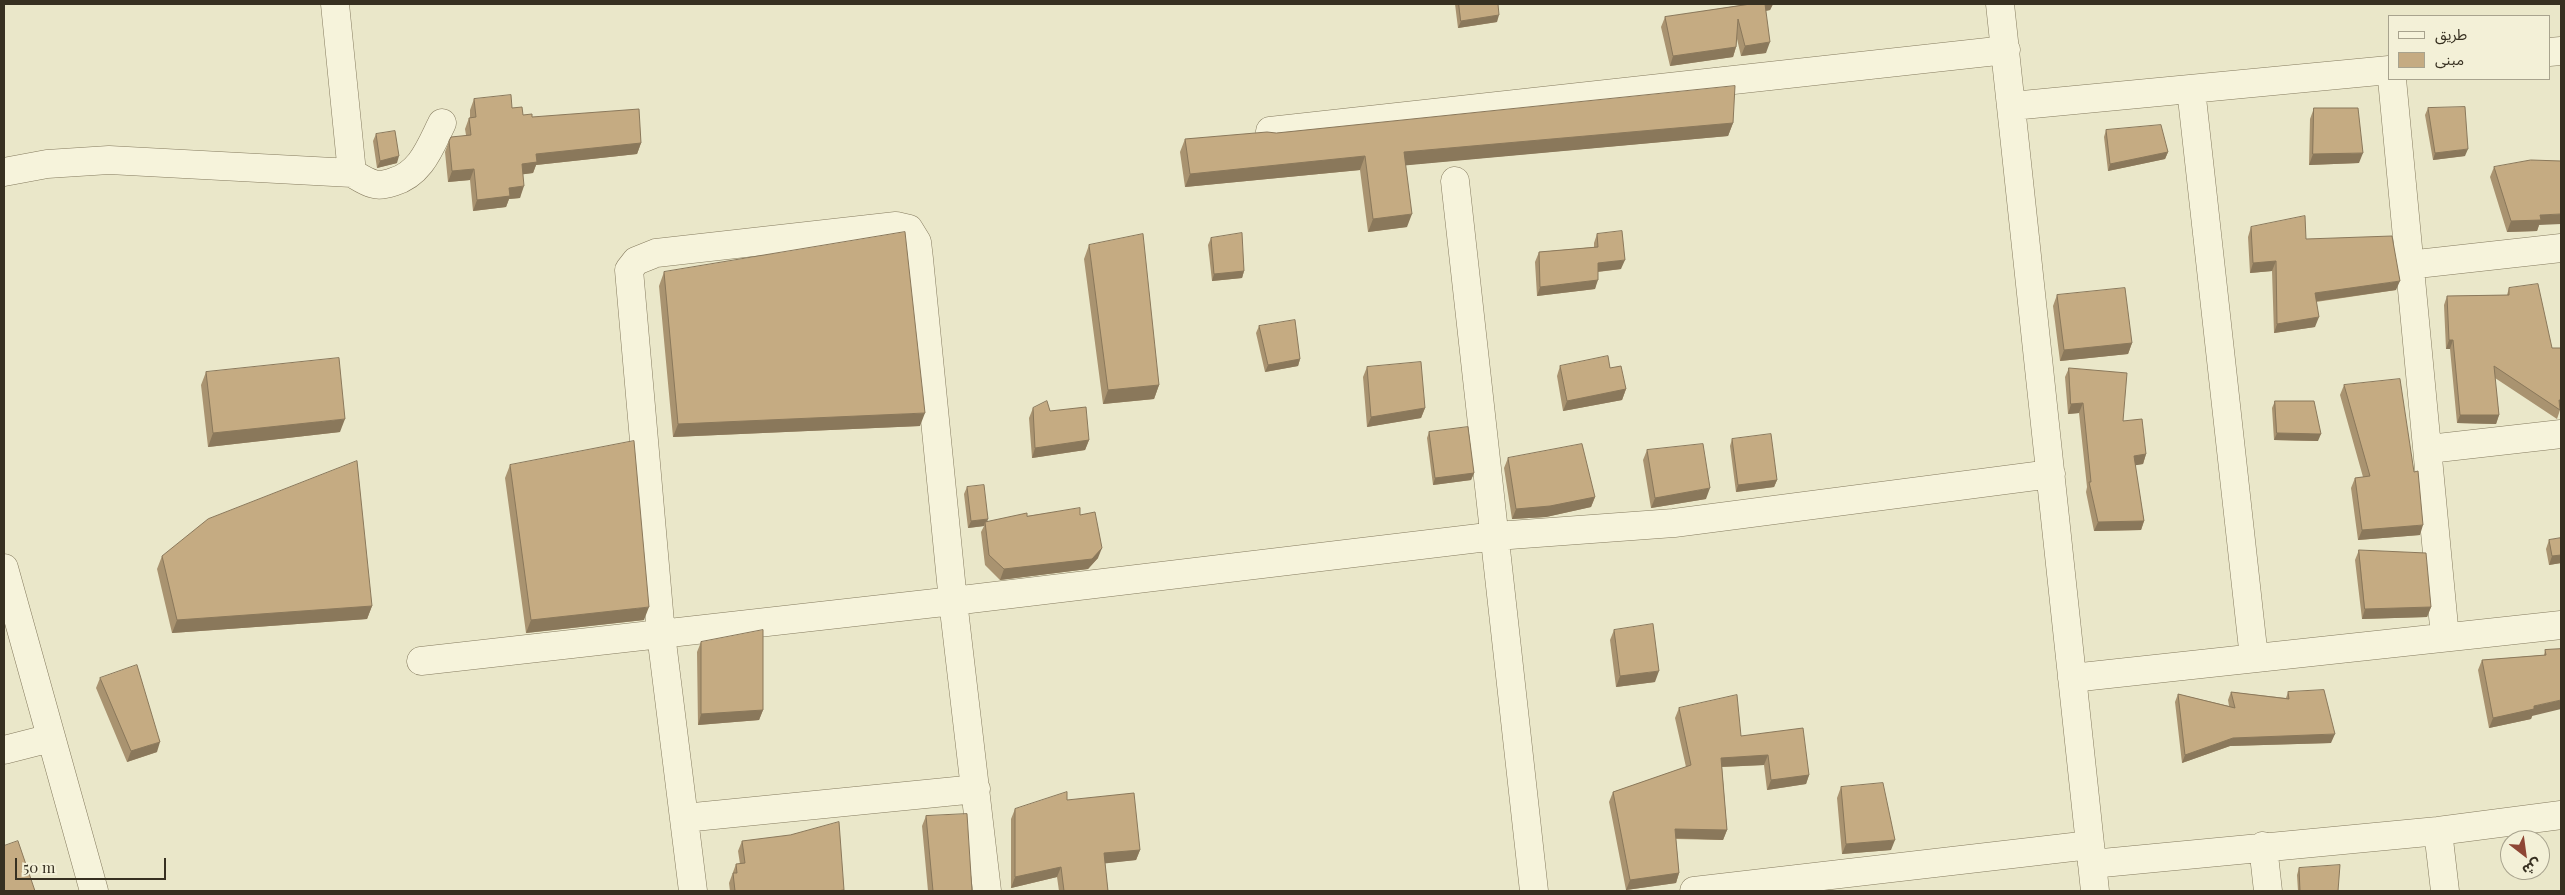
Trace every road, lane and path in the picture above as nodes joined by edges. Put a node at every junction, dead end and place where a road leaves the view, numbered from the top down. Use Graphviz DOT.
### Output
graph roads {
  1 [pos="335,4"];
  2 [pos="2000,4"];
  3 [pos="2006,50"];
  4 [pos="2388,70"];
  5 [pos="2392,80"];
  6 [pos="2191,89"];
  7 [pos="2012,106"];
  8 [pos="442,123"];
  9 [pos="1270,131"];
  10 [pos="4,172"];
  11 [pos="352,174"];
  12 [pos="1455,181"];
  13 [pos="2561,248"];
  14 [pos="2408,265"];
  15 [pos="2561,434"];
  16 [pos="2429,450"];
  17 [pos="2051,474"];
  18 [pos="1496,536"];
  19 [pos="4,568"];
  20 [pos="953,601"];
  21 [pos="2561,625"];
  22 [pos="661,634"];
  23 [pos="2445,637"];
  24 [pos="2254,658"];
  25 [pos="422,661"];
  26 [pos="2072,678"];
  27 [pos="51,738"];
  28 [pos="4,750"];
  29 [pos="976,789"];
  30 [pos="2561,815"];
  31 [pos="684,818"];
  32 [pos="2438,831"];
  33 [pos="2263,846"];
  34 [pos="2091,855"];
  35 [pos="94,891"];
  36 [pos="693,891"];
  37 [pos="986,891"];
  38 [pos="1534,891"];
  39 [pos="1694,891"];
  40 [pos="2095,891"];
  41 [pos="2268,891"];
  42 [pos="2445,891"];
  1 -- 11 [label="street"];
  2 -- 3 [label="street"];
  3 -- 7 [label="street"];
  3 -- 9 [label="street"];
  4 -- 6 [label="street"];
  5 -- 14 [label="street"];
  6 -- 7 [label="street"];
  6 -- 24 [label="street"];
  7 -- 17 [label="street"];
  8 -- 11 [label="street"];
  10 -- 11 [label="street"];
  12 -- 18 [label="street"];
  13 -- 14 [label="street"];
  14 -- 16 [label="street"];
  15 -- 16 [label="street"];
  16 -- 23 [label="street"];
  17 -- 18 [label="street"];
  17 -- 26 [label="street"];
  18 -- 20 [label="street"];
  18 -- 38 [label="street"];
  19 -- 27 [label="street"];
  20 -- 22 [label="street"];
  20 -- 22 [label="street"];
  20 -- 29 [label="street"];
  21 -- 23 [label="street"];
  22 -- 25 [label="street"];
  22 -- 31 [label="street"];
  23 -- 24 [label="street"];
  24 -- 26 [label="street"];
  26 -- 34 [label="street"];
  27 -- 28 [label="street"];
  27 -- 35 [label="street"];
  29 -- 31 [label="street"];
  29 -- 37 [label="street"];
  30 -- 32 [label="street"];
  31 -- 36 [label="street"];
  32 -- 33 [label="street"];
  32 -- 42 [label="street"];
  33 -- 34 [label="street"];
  33 -- 41 [label="street"];
  34 -- 39 [label="street"];
  34 -- 40 [label="street"];
}
